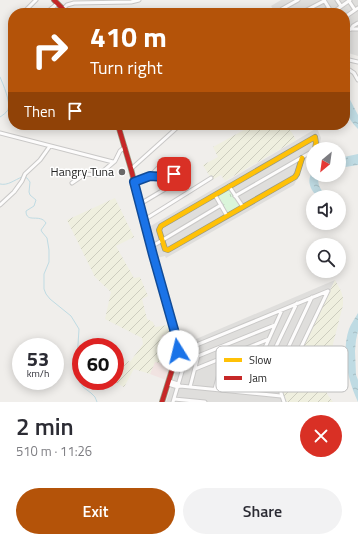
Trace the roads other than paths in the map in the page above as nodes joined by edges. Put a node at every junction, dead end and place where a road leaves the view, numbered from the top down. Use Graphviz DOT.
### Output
graph roads {
  1 [pos="36,0"];
  2 [pos="139,0"];
  3 [pos="298,0"];
  4 [pos="324,0"];
  5 [pos="337,0"];
  6 [pos="349,0"];
  7 [pos="341,6"];
  8 [pos="28,8"];
  9 [pos="64,8"];
  10 [pos="284,8"];
  11 [pos="310,8"];
  12 [pos="329,8"];
  13 [pos="338,8"];
  14 [pos="357,9"];
  15 [pos="358,23"];
  16 [pos="351,29"];
  17 [pos="358,29"];
  18 [pos="350,70"];
  19 [pos="358,80"];
  20 [pos="120,130"];
  21 [pos="174,130"];
  22 [pos="0,133"];
  23 [pos="306,142"];
  24 [pos="306,142"];
  25 [pos="316,142"];
  26 [pos="50,146"];
  27 [pos="125,147"];
  28 [pos="306,155"];
  29 [pos="302,158"];
  30 [pos="113,162"];
  31 [pos="159,166"];
  32 [pos="131,169"];
  33 [pos="180,171"];
  34 [pos="150,176"];
  35 [pos="211,178"];
  36 [pos="182,179"];
  37 [pos="134,182"];
  38 [pos="72,183"];
  39 [pos="229,186"];
  40 [pos="214,195"];
  41 [pos="235,196"];
  42 [pos="140,204"];
  43 [pos="0,205"];
  44 [pos="221,205"];
  45 [pos="242,207"];
  46 [pos="228,216"];
  47 [pos="144,220"];
  48 [pos="162,240"];
  49 [pos="151,247"];
  50 [pos="312,298"];
  51 [pos="298,303"];
  52 [pos="282,310"];
  53 [pos="275,325"];
  54 [pos="269,339"];
  55 [pos="223,346"];
  56 [pos="252,346"];
  57 [pos="266,346"];
  58 [pos="277,346"];
  59 [pos="289,346"];
  60 [pos="302,346"];
  61 [pos="216,349"];
  62 [pos="216,361"];
  63 [pos="195,369"];
  64 [pos="169,382"];
  65 [pos="216,385"];
  66 [pos="179,386"];
  67 [pos="190,387"];
  68 [pos="215,389"];
  69 [pos="245,392"];
  70 [pos="281,392"];
  71 [pos="282,396"];
  72 [pos="174,401"];
  73 [pos="162,402"];
  74 [pos="205,402"];
  75 [pos="284,402"];
  1 -- 8 [label="street"];
  2 -- 9 [label="street"];
  3 -- 10 [label="street"];
  4 -- 11 [label="street"];
  4 -- 12 [label="street"];
  5 -- 7 [label="street"];
  6 -- 7 [label="street"];
  6 -- 14 [label="street"];
  7 -- 13 [label="street"];
  15 -- 16 [label="street"];
  16 -- 17 [label="street"];
  18 -- 19 [label="street"];
  20 -- 27 [label="street"];
  21 -- 32 [label="street"];
  22 -- 26 [label="street"];
  23 -- 25 [label="street"];
  24 -- 39 [label="street"];
  26 -- 30 [label="street"];
  26 -- 43 [label="street"];
  27 -- 30 [label="street"];
  27 -- 32 [label="street"];
  28 -- 29 [label="street"];
  29 -- 41 [label="street"];
  29 -- 45 [label="street"];
  30 -- 38 [label="street"];
  31 -- 34 [label="street"];
  32 -- 37 [label="street"];
  33 -- 34 [label="street"];
  34 -- 37 [label="street"];
  35 -- 47 [label="street"];
  36 -- 42 [label="street"];
  37 -- 42 [label="street"];
  39 -- 40 [label="street"];
  39 -- 41 [label="street"];
  40 -- 44 [label="street"];
  40 -- 48 [label="street"];
  41 -- 45 [label="street"];
  42 -- 47 [label="street"];
  44 -- 46 [label="street"];
  44 -- 48 [label="street"];
  45 -- 46 [label="street"];
  46 -- 48 [label="street"];
  47 -- 49 [label="street"];
  48 -- 49 [label="street"];
  49 -- 64 [label="street"];
  50 -- 51 [label="street"];
  50 -- 59 [label="street"];
  50 -- 60 [label="street"];
  51 -- 52 [label="street"];
  51 -- 58 [label="street"];
  52 -- 53 [label="street"];
  52 -- 66 [label="street"];
  53 -- 54 [label="street"];
  53 -- 55 [label="street"];
  54 -- 56 [label="street"];
  54 -- 57 [label="street"];
  61 -- 63 [label="street"];
  62 -- 63 [label="street"];
  63 -- 67 [label="street"];
  64 -- 66 [label="street"];
  64 -- 73 [label="street"];
  65 -- 68 [label="street"];
  66 -- 67 [label="street"];
  66 -- 72 [label="street"];
  67 -- 68 [label="street"];
  69 -- 71 [label="street"];
  70 -- 71 [label="street"];
  71 -- 75 [label="street"];
  72 -- 74 [label="street"];
}
